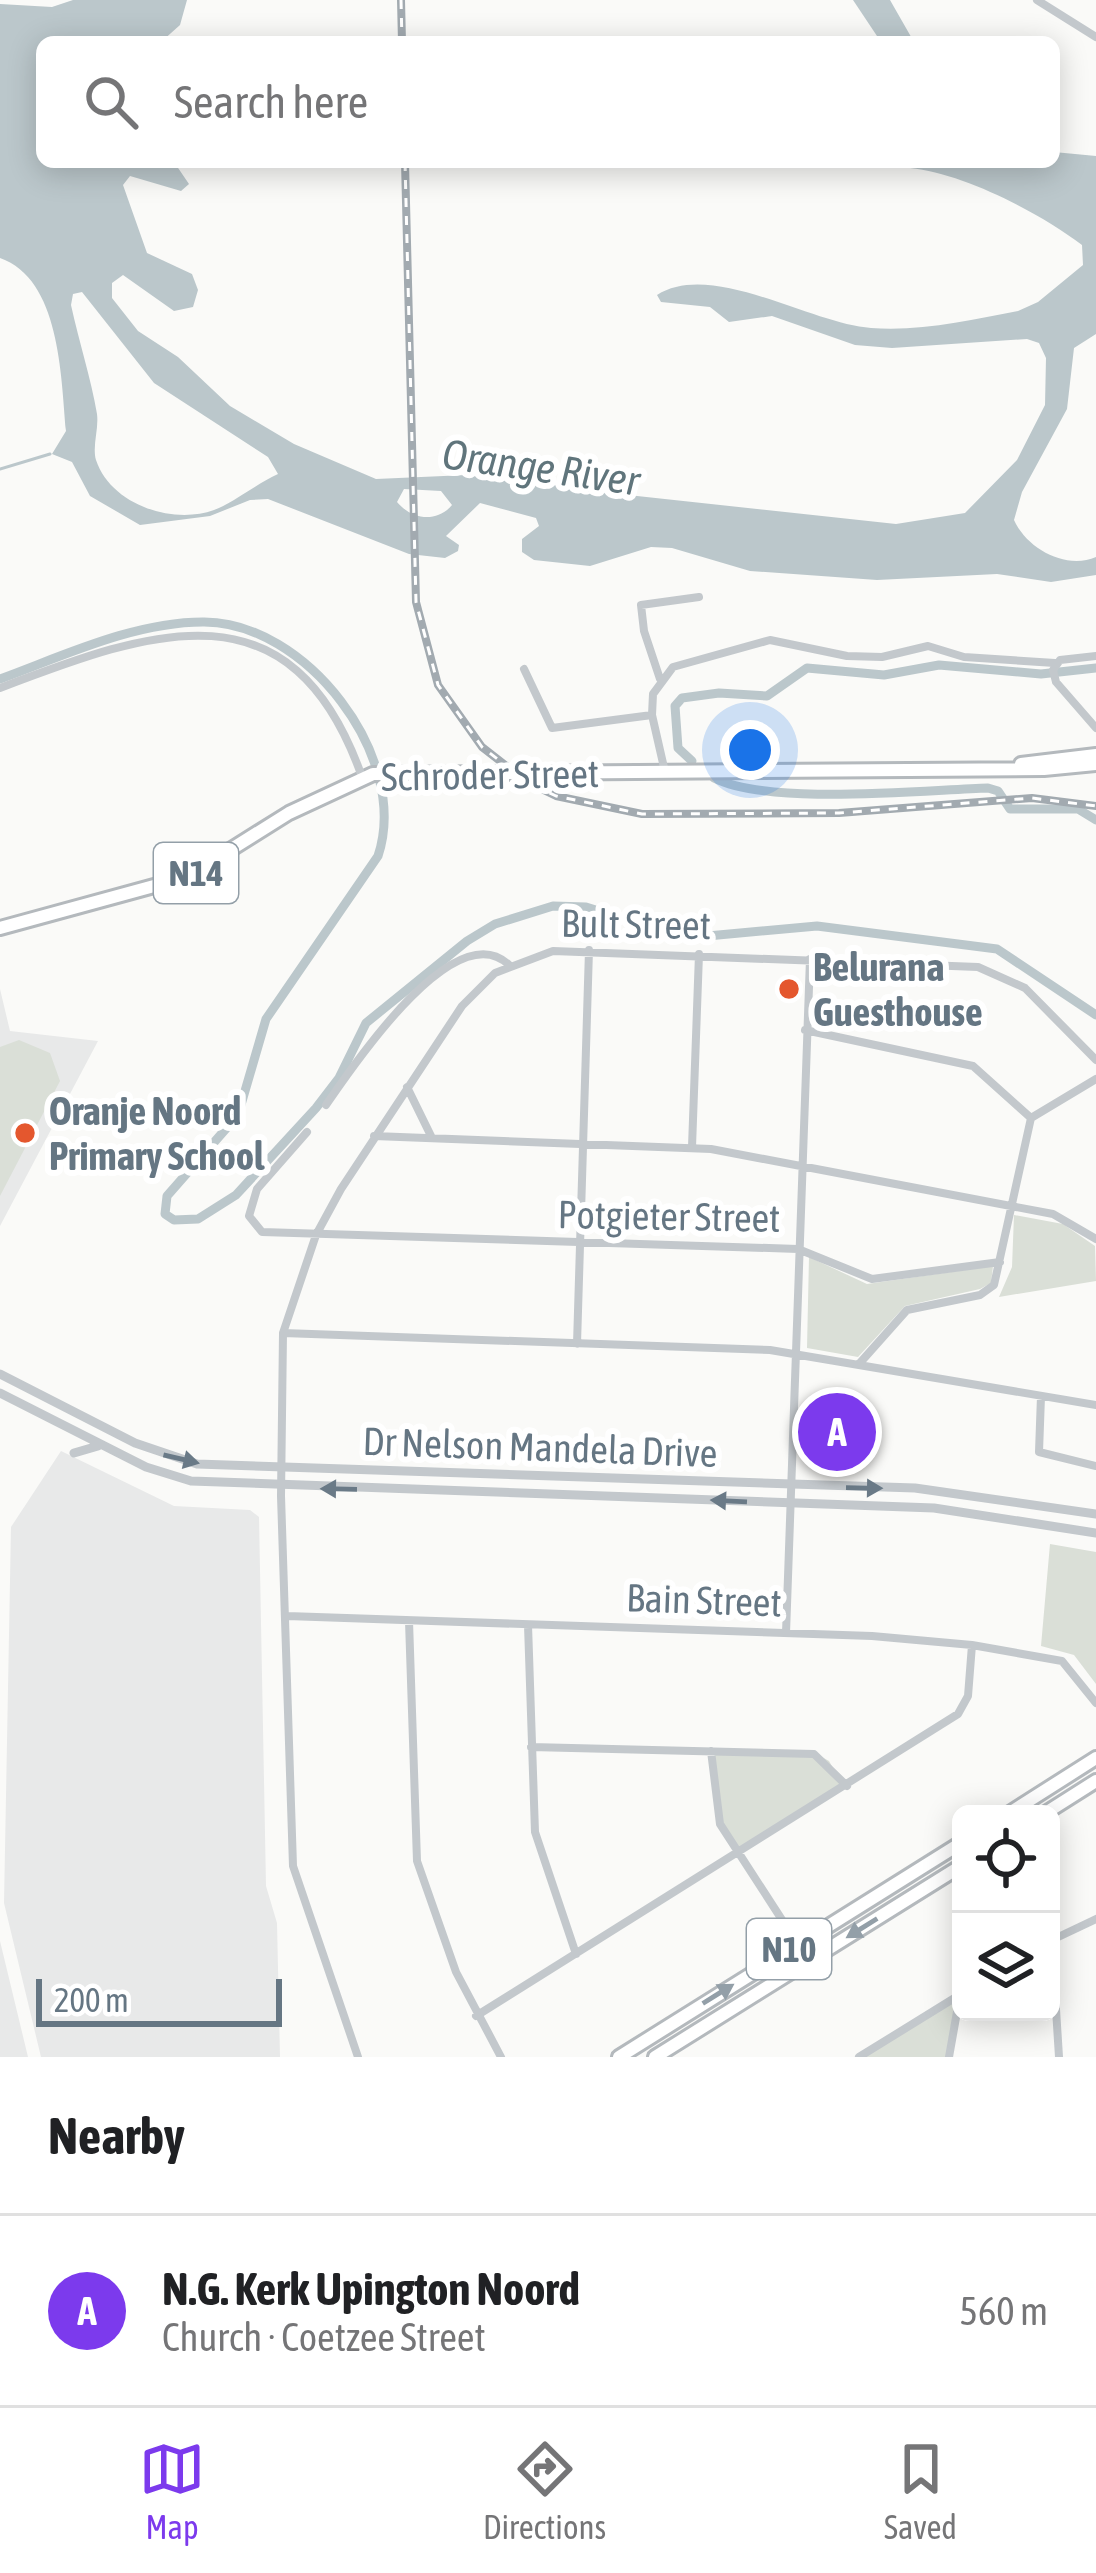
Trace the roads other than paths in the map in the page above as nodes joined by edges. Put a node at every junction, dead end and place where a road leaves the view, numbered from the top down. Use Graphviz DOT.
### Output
graph roads {
  1 [pos="1037,0"];
  2 [pos="1096,37"];
  3 [pos="699,597"];
  4 [pos="1096,656"];
  5 [pos="524,669"];
  6 [pos="1054,671"];
  7 [pos="661,680"];
  8 [pos="0,688"];
  9 [pos="652,715"];
  10 [pos="1096,728"];
  11 [pos="1096,760"];
  12 [pos="665,772"];
  13 [pos="373,775"];
  14 [pos="0,928"];
  15 [pos="589,950"];
  16 [pos="699,954"];
  17 [pos="810,959"];
  18 [pos="509,965"];
  19 [pos="805,1030"];
  20 [pos="1096,1060"];
  21 [pos="1096,1079"];
  22 [pos="407,1087"];
  23 [pos="326,1105"];
  24 [pos="1031,1118"];
  25 [pos="307,1132"];
  26 [pos="372,1136"];
  27 [pos="432,1138"];
  28 [pos="582,1142"];
  29 [pos="692,1147"];
  30 [pos="801,1166"];
  31 [pos="1010,1205"];
  32 [pos="316,1234"];
  33 [pos="1096,1239"];
  34 [pos="579,1245"];
  35 [pos="798,1249"];
  36 [pos="1000,1262"];
  37 [pos="284,1334"];
  38 [pos="577,1343"];
  39 [pos="795,1354"];
  40 [pos="858,1365"];
  41 [pos="0,1374"];
  42 [pos="0,1393"];
  43 [pos="1041,1396"];
  44 [pos="1096,1405"];
  45 [pos="62,1406"];
  46 [pos="79,1432"];
  47 [pos="112,1432"];
  48 [pos="103,1446"];
  49 [pos="74,1453"];
  50 [pos="1096,1466"];
  51 [pos="282,1468"];
  52 [pos="281,1487"];
  53 [pos="792,1487"];
  54 [pos="790,1504"];
  55 [pos="1096,1514"];
  56 [pos="1096,1533"];
  57 [pos="286,1616"];
  58 [pos="409,1622"];
  59 [pos="528,1625"];
  60 [pos="786,1633"];
  61 [pos="972,1645"];
  62 [pos="1096,1703"];
  63 [pos="531,1747"];
  64 [pos="711,1750"];
  65 [pos="1096,1758"];
  66 [pos="1096,1781"];
  67 [pos="847,1786"];
  68 [pos="1022,1805"];
  69 [pos="1058,1805"];
  70 [pos="952,1849"];
  71 [pos="737,1854"];
  72 [pos="952,1872"];
  73 [pos="1096,1919"];
  74 [pos="1060,1933"];
  75 [pos="797,1944"];
  76 [pos="576,1954"];
  77 [pos="809,1962"];
  78 [pos="952,2000"];
  79 [pos="476,2016"];
  80 [pos="955,2021"];
  81 [pos="1057,2021"];
  82 [pos="358,2057"];
  83 [pos="502,2057"];
  84 [pos="619,2057"];
  85 [pos="655,2057"];
  86 [pos="859,2057"];
  87 [pos="949,2057"];
  88 [pos="1059,2057"];
  1 -- 2 [label="street"];
  3 -- 7 [label="street"];
  4 -- 6 [label="street"];
  5 -- 9 [label="street"];
  6 -- 7 [label="street"];
  6 -- 10 [label="street"];
  7 -- 9 [label="street"];
  8 -- 13 [label="street"];
  9 -- 12 [label="street"];
  11 -- 12 [label="highway, Schroder Street / N14"];
  12 -- 13 [label="highway, Schroder Street / N14"];
  13 -- 14 [label="highway, Schroder Street / N14"];
  15 -- 16 [label="street, Bult Street"];
  15 -- 18 [label="street, Bult Street"];
  15 -- 28 [label="street"];
  16 -- 17 [label="street, Bult Street"];
  16 -- 29 [label="street"];
  17 -- 19 [label="street"];
  17 -- 20 [label="street, Bult Street"];
  18 -- 22 [label="street, Bult Street"];
  18 -- 23 [label="street"];
  19 -- 24 [label="street"];
  19 -- 30 [label="street"];
  21 -- 24 [label="street"];
  22 -- 26 [label="street, Bult Street"];
  22 -- 27 [label="street"];
  24 -- 31 [label="street"];
  25 -- 32 [label="street, Potgieter Street"];
  26 -- 27 [label="street"];
  26 -- 32 [label="street, Bult Street"];
  27 -- 28 [label="street"];
  28 -- 29 [label="street"];
  28 -- 34 [label="street"];
  29 -- 30 [label="street"];
  30 -- 31 [label="street"];
  30 -- 35 [label="street"];
  31 -- 33 [label="street"];
  31 -- 36 [label="street"];
  32 -- 34 [label="street, Potgieter Street"];
  32 -- 37 [label="street, Bult Street"];
  34 -- 35 [label="street, Potgieter Street"];
  34 -- 38 [label="street"];
  35 -- 36 [label="street, Potgieter Street"];
  35 -- 39 [label="street"];
  36 -- 40 [label="street"];
  37 -- 38 [label="street"];
  37 -- 51 [label="street, Bult Street"];
  38 -- 39 [label="street"];
  39 -- 40 [label="street"];
  39 -- 53 [label="street"];
  40 -- 43 [label="street"];
  41 -- 45 [label="street, Dr Nelson Mandela Drive"];
  42 -- 46 [label="street, Dr Nelson Mandela Drive"];
  43 -- 44 [label="street"];
  43 -- 50 [label="street"];
  45 -- 46 [label="street"];
  45 -- 47 [label="street, Dr Nelson Mandela Drive"];
  46 -- 47 [label="street"];
  46 -- 48 [label="street, Dr Nelson Mandela Drive"];
  47 -- 51 [label="street, Dr Nelson Mandela Drive, one-way"];
  48 -- 49 [label="street"];
  48 -- 52 [label="street, Dr Nelson Mandela Drive"];
  51 -- 52 [label="street, Bult Street"];
  51 -- 53 [label="street, Dr Nelson Mandela Drive"];
  54 -- 52 [label="street, Dr Nelson Mandela Drive, one-way"];
  52 -- 57 [label="street, Bult Street"];
  53 -- 54 [label="street"];
  53 -- 55 [label="street, Dr Nelson Mandela Drive, one-way"];
  54 -- 56 [label="street, Dr Nelson Mandela Drive"];
  54 -- 60 [label="street"];
  57 -- 58 [label="street, Bain Street"];
  57 -- 82 [label="street, Bult Street"];
  58 -- 59 [label="street, Bain Street"];
  58 -- 79 [label="street"];
  59 -- 60 [label="street, Bain Street"];
  59 -- 63 [label="street"];
  60 -- 61 [label="street, Bain Street"];
  61 -- 62 [label="street, Bain Street"];
  61 -- 67 [label="street"];
  63 -- 64 [label="street"];
  63 -- 76 [label="street"];
  64 -- 67 [label="street"];
  64 -- 71 [label="street"];
  65 -- 68 [label="highway"];
  66 -- 69 [label="highway"];
  67 -- 71 [label="street"];
  70 -- 75 [label="highway, N10"];
  71 -- 75 [label="street"];
  71 -- 76 [label="street"];
  72 -- 77 [label="highway, N10, one-way"];
  73 -- 74 [label="street"];
  75 -- 77 [label="street"];
  84 -- 75 [label="highway, N10, one-way"];
  76 -- 79 [label="street"];
  77 -- 85 [label="highway, N10"];
  78 -- 86 [label="street"];
  79 -- 83 [label="street"];
  80 -- 87 [label="street"];
  81 -- 88 [label="street"];
}
